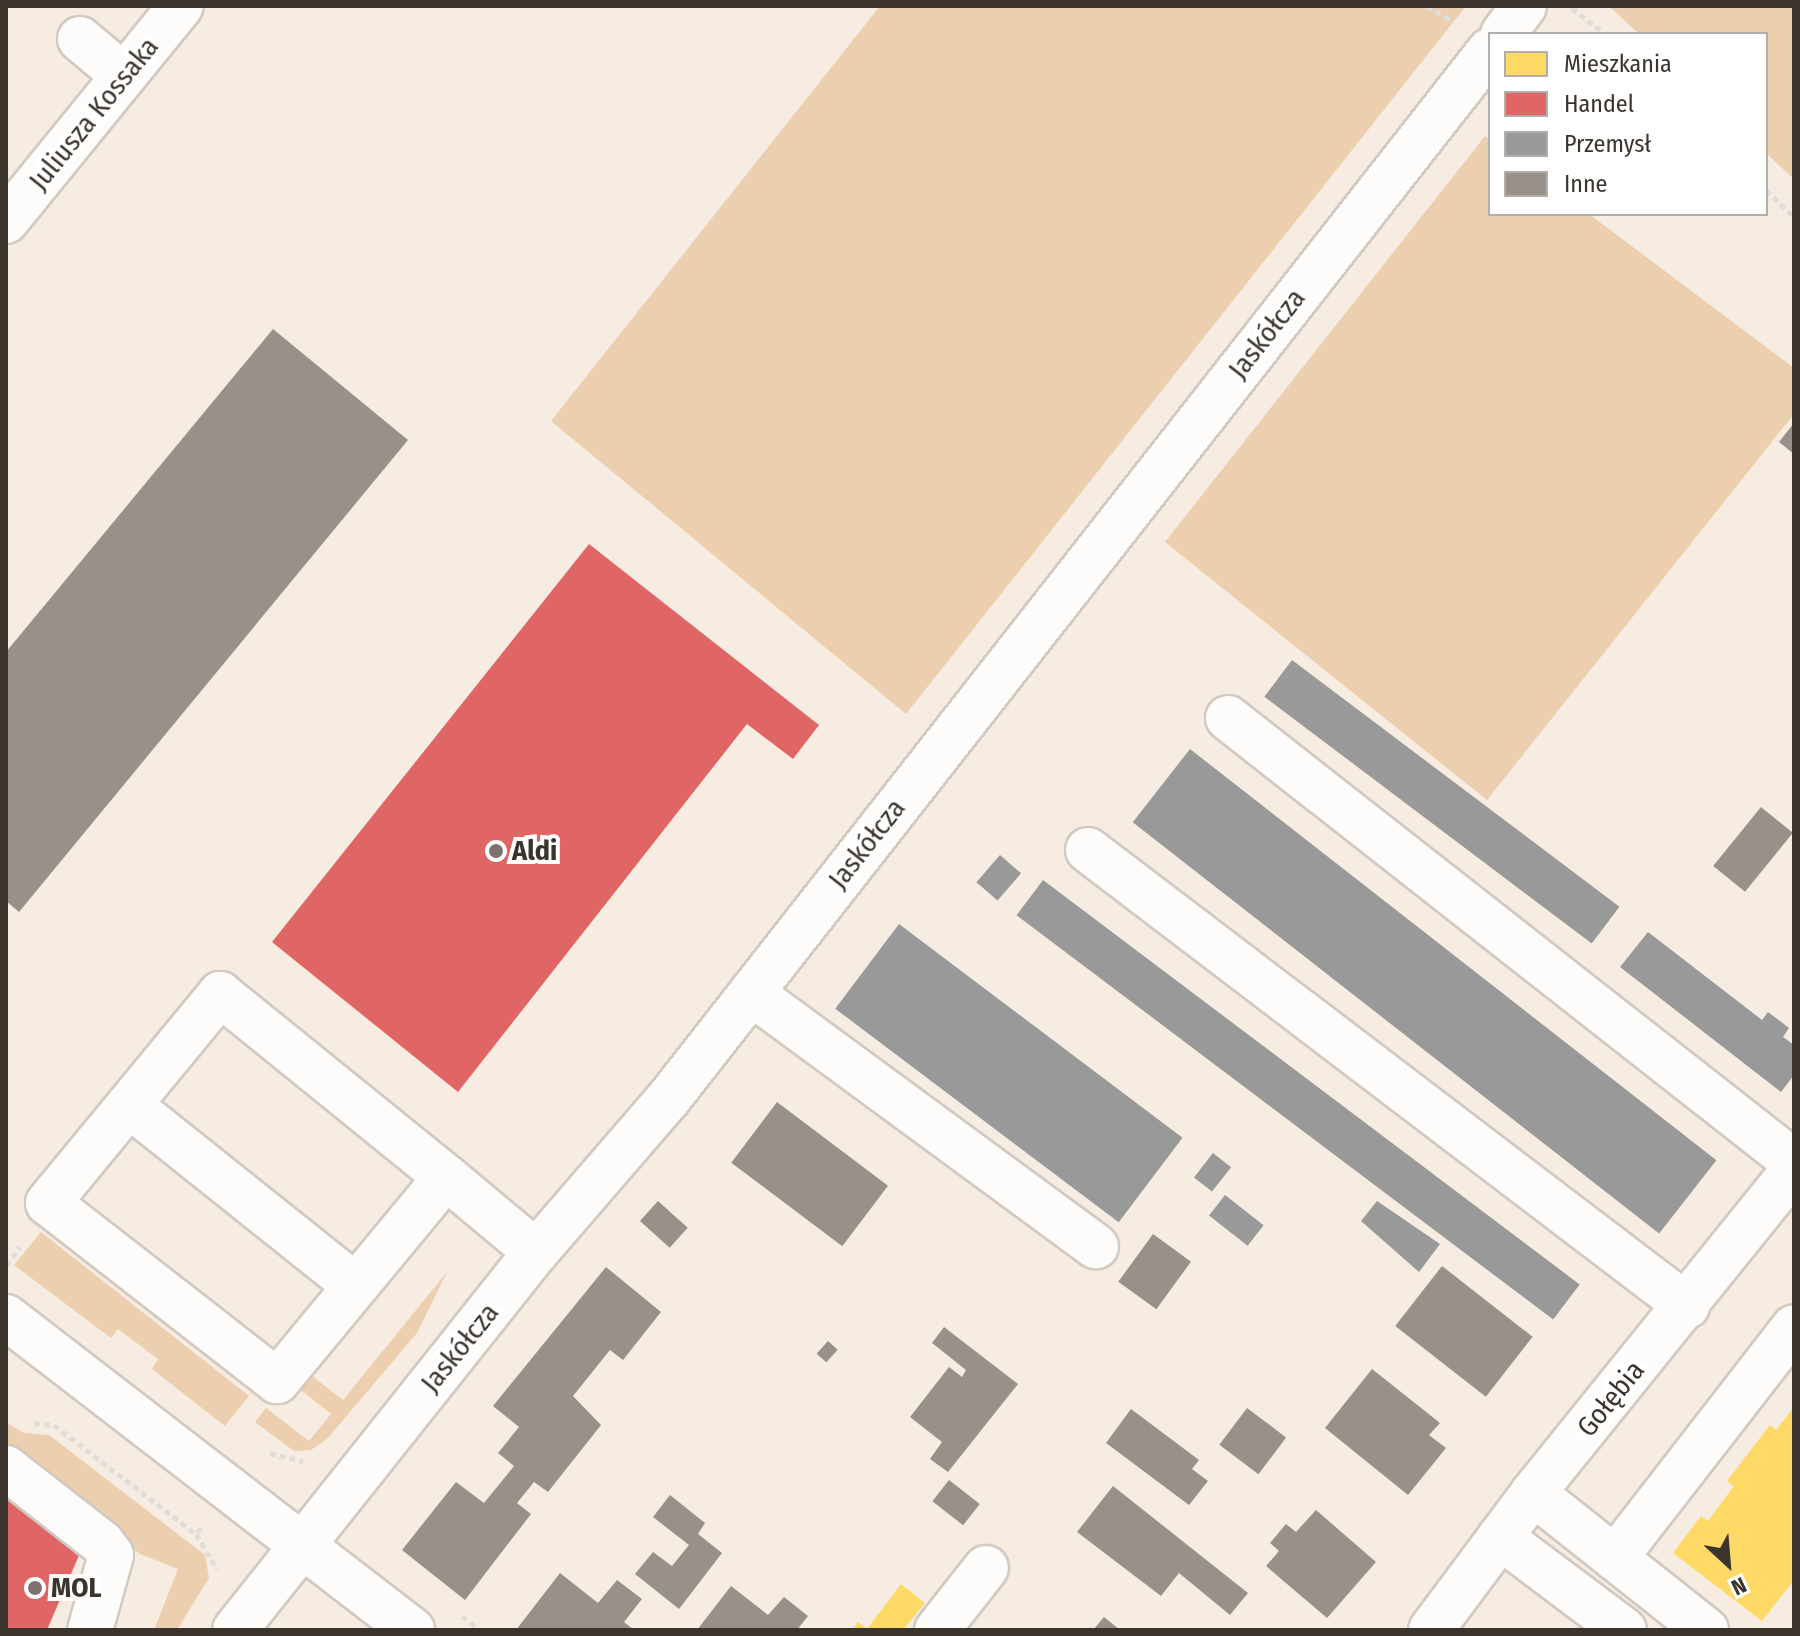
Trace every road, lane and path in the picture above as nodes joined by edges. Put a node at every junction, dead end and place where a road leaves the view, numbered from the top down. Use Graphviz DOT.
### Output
graph roads {
  1 [pos="181,6"];
  2 [pos="1545,7"];
  3 [pos="1506,32"];
  4 [pos="1603,32"];
  5 [pos="80,39"];
  6 [pos="1488,53"];
  7 [pos="124,76"];
  8 [pos="1768,192"];
  9 [pos="1794,217"];
  10 [pos="6,221"];
  11 [pos="1228,718"];
  12 [pos="1088,850"];
  13 [pos="751,993"];
  14 [pos="129,1105"];
  15 [pos="1794,1162"];
  16 [pos="1794,1170"];
  17 [pos="446,1177"];
  18 [pos="1096,1246"];
  19 [pos="536,1252"];
  20 [pos="356,1286"];
  21 [pos="1687,1306"];
  22 [pos="6,1317"];
  23 [pos="1794,1327"];
  24 [pos="20,1419"];
  25 [pos="366,1466"];
  26 [pos="6,1468"];
  27 [pos="1533,1493"];
  28 [pos="230,1494"];
  29 [pos="196,1534"];
  30 [pos="1500,1537"];
  31 [pos="301,1549"];
  32 [pos="1615,1558"];
  33 [pos="986,1568"];
  34 [pos="216,1581"];
  35 [pos="457,1612"];
  36 [pos="90,1630"];
  37 [pos="235,1630"];
  38 [pos="412,1630"];
  39 [pos="480,1630"];
  40 [pos="937,1630"];
  41 [pos="1431,1630"];
  42 [pos="1624,1630"];
  43 [pos="1706,1630"];
  1 -- 7 [label="street, Juliusza Kossaka"];
  2 -- 3 [label="street"];
  2 -- 4 [label="path"];
  5 -- 7 [label="street"];
  6 -- 13 [label="street, Jaskółcza"];
  7 -- 10 [label="street, Juliusza Kossaka"];
  8 -- 9 [label="path"];
  11 -- 15 [label="street"];
  12 -- 21 [label="street"];
  13 -- 18 [label="street"];
  13 -- 19 [label="street, Jaskółcza"];
  14 -- 17 [label="street"];
  14 -- 20 [label="street"];
  14 -- 20 [label="street"];
  16 -- 21 [label="street, Gołębia"];
  17 -- 19 [label="street"];
  17 -- 20 [label="street"];
  19 -- 25 [label="street, Jaskółcza"];
  21 -- 27 [label="street, Gołębia"];
  22 -- 28 [label="street"];
  23 -- 32 [label="street"];
  24 -- 29 [label="path"];
  25 -- 28 [label="path"];
  25 -- 31 [label="street, Jaskółcza"];
  26 -- 36 [label="street"];
  27 -- 30 [label="street, Gołębia"];
  27 -- 32 [label="street"];
  28 -- 29 [label="path"];
  28 -- 31 [label="street"];
  29 -- 34 [label="path"];
  30 -- 41 [label="street, Gołębia"];
  30 -- 42 [label="street"];
  31 -- 37 [label="street, Jaskółcza"];
  31 -- 38 [label="street"];
  32 -- 43 [label="street"];
  33 -- 40 [label="street"];
  35 -- 39 [label="path"];
}
